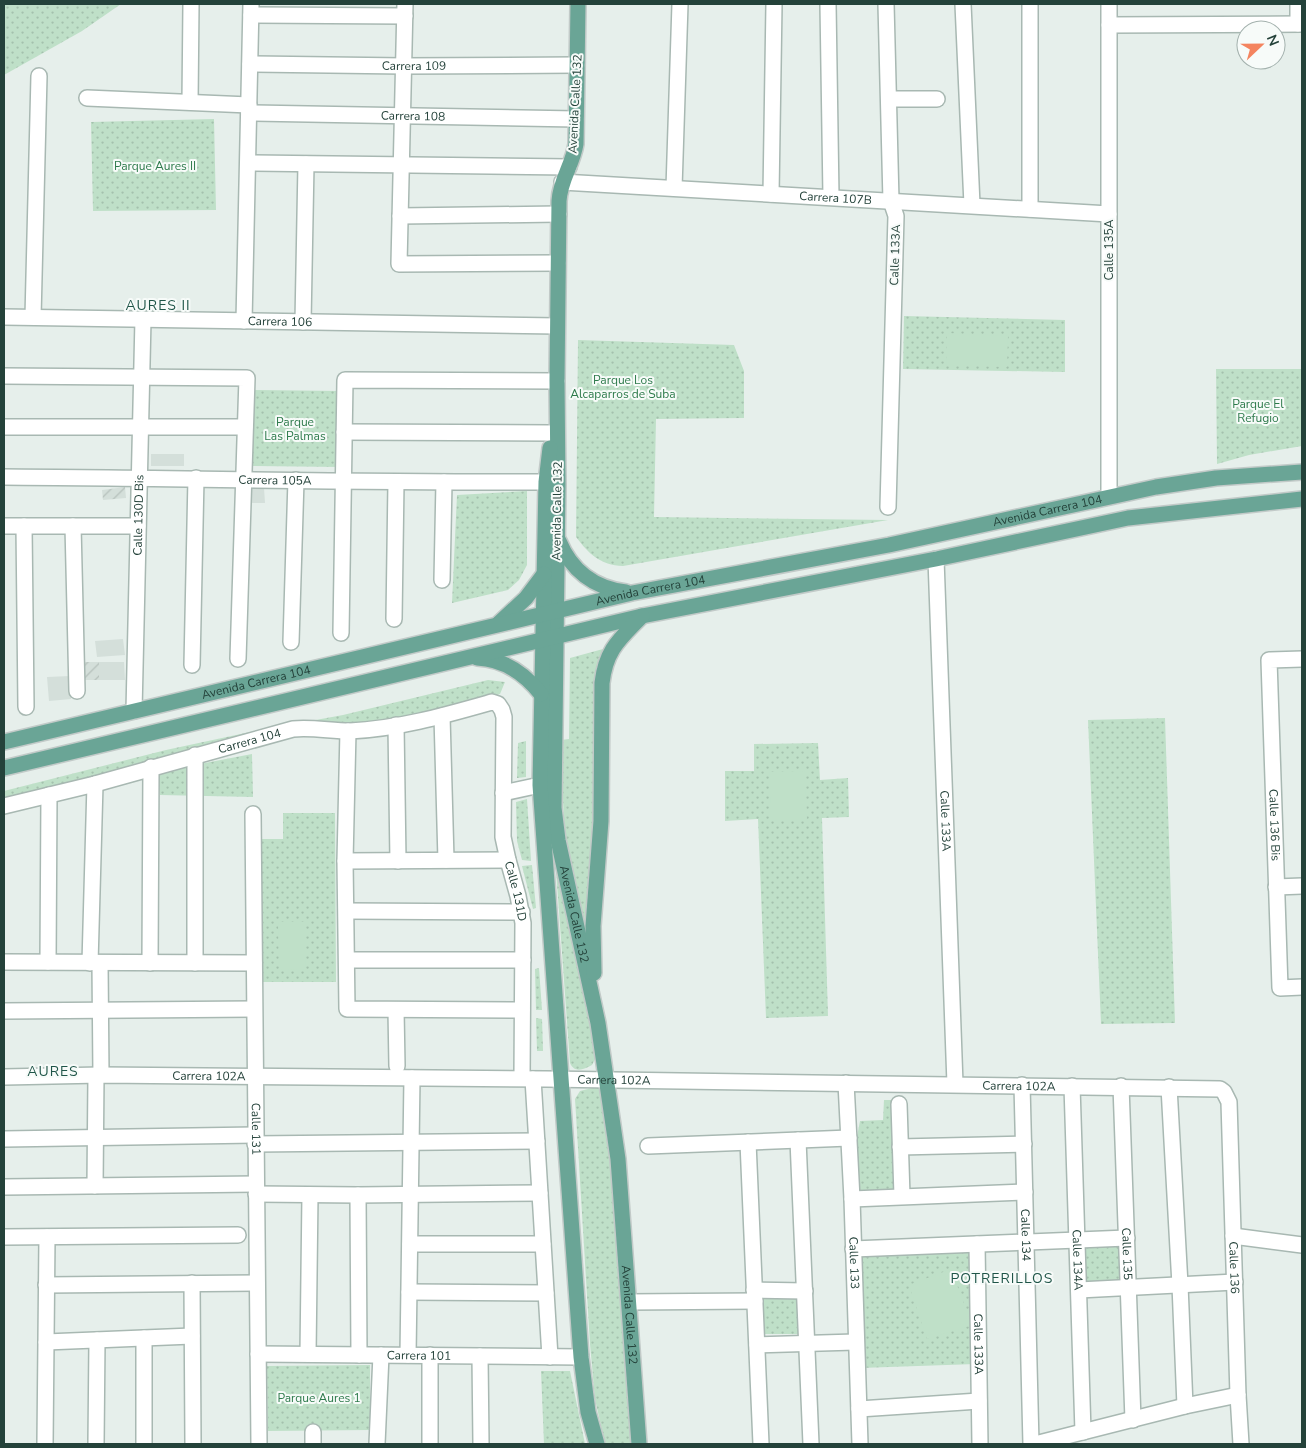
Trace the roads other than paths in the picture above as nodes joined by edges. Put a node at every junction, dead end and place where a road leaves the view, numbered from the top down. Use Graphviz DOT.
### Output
graph roads {
  1 [pos="191,4"];
  2 [pos="578,4"];
  3 [pos="680,4"];
  4 [pos="774,4"];
  5 [pos="828,4"];
  6 [pos="886,4"];
  7 [pos="963,4"];
  8 [pos="1030,4"];
  9 [pos="1109,4"];
  10 [pos="1298,4"];
  11 [pos="251,9"];
  12 [pos="405,10"];
  13 [pos="1300,24"];
  14 [pos="1109,25"];
  15 [pos="250,64"];
  16 [pos="577,64"];
  17 [pos="404,66"];
  18 [pos="38,76"];
  19 [pos="87,98"];
  20 [pos="889,99"];
  21 [pos="937,99"];
  22 [pos="190,102"];
  23 [pos="249,109"];
  24 [pos="402,115"];
  25 [pos="576,118"];
  26 [pos="248,163"];
  27 [pos="306,164"];
  28 [pos="402,164"];
  29 [pos="569,167"];
  30 [pos="562,182"];
  31 [pos="674,188"];
  32 [pos="771,194"];
  33 [pos="831,197"];
  34 [pos="892,201"];
  35 [pos="972,206"];
  36 [pos="1030,209"];
  37 [pos="559,214"];
  38 [pos="1109,214"];
  39 [pos="400,216"];
  40 [pos="558,263"];
  41 [pos="4,317"];
  42 [pos="33,317"];
  43 [pos="143,319"];
  44 [pos="244,321"];
  45 [pos="303,322"];
  46 [pos="558,326"];
  47 [pos="4,376"];
  48 [pos="142,377"];
  49 [pos="557,381"];
  50 [pos="4,427"];
  51 [pos="141,427"];
  52 [pos="245,427"];
  53 [pos="344,432"];
  54 [pos="551,433"];
  55 [pos="1302,472"];
  56 [pos="4,477"];
  57 [pos="140,477"];
  58 [pos="196,478"];
  59 [pos="244,479"];
  60 [pos="296,480"];
  61 [pos="343,482"];
  62 [pos="396,482"];
  63 [pos="444,482"];
  64 [pos="546,482"];
  65 [pos="1109,496"];
  66 [pos="1302,499"];
  67 [pos="888,507"];
  68 [pos="4,526"];
  69 [pos="24,526"];
  70 [pos="73,526"];
  71 [pos="138,526"];
  72 [pos="557,538"];
  73 [pos="936,559"];
  74 [pos="544,574"];
  75 [pos="442,580"];
  76 [pos="632,593"];
  77 [pos="549,613"];
  78 [pos="642,616"];
  79 [pos="394,619"];
  80 [pos="497,624"];
  81 [pos="342,633"];
  82 [pos="549,638"];
  83 [pos="291,642"];
  84 [pos="468,658"];
  85 [pos="238,659"];
  86 [pos="1302,659"];
  87 [pos="192,665"];
  88 [pos="77,691"];
  89 [pos="541,694"];
  90 [pos="498,704"];
  91 [pos="26,707"];
  92 [pos="134,711"];
  93 [pos="442,716"];
  94 [pos="396,725"];
  95 [pos="348,731"];
  96 [pos="4,742"];
  97 [pos="195,755"];
  98 [pos="4,768"];
  99 [pos="151,768"];
  100 [pos="95,784"];
  101 [pos="540,785"];
  102 [pos="503,793"];
  103 [pos="49,795"];
  104 [pos="4,806"];
  105 [pos="253,814"];
  106 [pos="446,860"];
  107 [pos="508,860"];
  108 [pos="345,861"];
  109 [pos="398,861"];
  110 [pos="1302,886"];
  111 [pos="1276,887"];
  112 [pos="347,911"];
  113 [pos="522,912"];
  114 [pos="347,960"];
  115 [pos="523,960"];
  116 [pos="4,962"];
  117 [pos="48,962"];
  118 [pos="95,963"];
  119 [pos="150,963"];
  120 [pos="195,963"];
  121 [pos="254,963"];
  122 [pos="1302,987"];
  123 [pos="254,1009"];
  124 [pos="4,1010"];
  125 [pos="396,1010"];
  126 [pos="522,1010"];
  127 [pos="101,1011"];
  128 [pos="598,1023"];
  129 [pos="397,1066"];
  130 [pos="99,1075"];
  131 [pos="4,1077"];
  132 [pos="255,1077"];
  133 [pos="412,1078"];
  134 [pos="527,1078"];
  135 [pos="562,1079"];
  136 [pos="607,1079"];
  137 [pos="846,1083"];
  138 [pos="955,1084"];
  139 [pos="1022,1085"];
  140 [pos="1072,1086"];
  141 [pos="1121,1086"];
  142 [pos="1169,1087"];
  143 [pos="1224,1092"];
  144 [pos="900,1104"];
  145 [pos="96,1137"];
  146 [pos="849,1138"];
  147 [pos="4,1139"];
  148 [pos="255,1139"];
  149 [pos="798,1140"];
  150 [pos="411,1141"];
  151 [pos="536,1141"];
  152 [pos="748,1142"];
  153 [pos="1024,1144"];
  154 [pos="648,1146"];
  155 [pos="900,1147"];
  156 [pos="96,1186"];
  157 [pos="4,1187"];
  158 [pos="256,1189"];
  159 [pos="1025,1192"];
  160 [pos="540,1193"];
  161 [pos="410,1194"];
  162 [pos="310,1195"];
  163 [pos="358,1195"];
  164 [pos="902,1196"];
  165 [pos="852,1199"];
  166 [pos="238,1235"];
  167 [pos="1234,1236"];
  168 [pos="4,1237"];
  169 [pos="46,1237"];
  170 [pos="1126,1238"];
  171 [pos="1077,1240"];
  172 [pos="1026,1242"];
  173 [pos="410,1244"];
  174 [pos="543,1244"];
  175 [pos="977,1244"];
  176 [pos="1302,1246"];
  177 [pos="853,1249"];
  178 [pos="1235,1282"];
  179 [pos="192,1283"];
  180 [pos="257,1283"];
  181 [pos="46,1285"];
  182 [pos="1180,1285"];
  183 [pos="1128,1288"];
  184 [pos="1079,1290"];
  185 [pos="805,1291"];
  186 [pos="409,1292"];
  187 [pos="546,1293"];
  188 [pos="754,1296"];
  189 [pos="629,1302"];
  190 [pos="192,1336"];
  191 [pos="144,1338"];
  192 [pos="96,1340"];
  193 [pos="46,1342"];
  194 [pos="855,1342"];
  195 [pos="807,1344"];
  196 [pos="757,1346"];
  197 [pos="258,1354"];
  198 [pos="308,1354"];
  199 [pos="359,1355"];
  200 [pos="380,1355"];
  201 [pos="408,1355"];
  202 [pos="430,1355"];
  203 [pos="480,1356"];
  204 [pos="550,1357"];
  205 [pos="582,1357"];
  206 [pos="1238,1395"];
  207 [pos="980,1401"];
  208 [pos="1185,1406"];
  209 [pos="859,1409"];
  210 [pos="1133,1420"];
  211 [pos="1083,1432"];
  212 [pos="45,1444"];
  213 [pos="96,1444"];
  214 [pos="144,1444"];
  215 [pos="194,1444"];
  216 [pos="259,1444"];
  217 [pos="377,1444"];
  218 [pos="430,1444"];
  219 [pos="481,1444"];
  220 [pos="597,1444"];
  221 [pos="639,1444"];
  222 [pos="761,1444"];
  223 [pos="812,1444"];
  224 [pos="860,1444"];
  225 [pos="980,1444"];
  226 [pos="1030,1444"];
  227 [pos="1035,1444"];
  228 [pos="1241,1444"];
  1 -- 22 [label="street"];
  2 -- 16 [label="main road, Avenida Calle 132"];
  3 -- 31 [label="street"];
  4 -- 32 [label="street"];
  5 -- 33 [label="street"];
  6 -- 20 [label="street, Calle 133A"];
  7 -- 35 [label="street"];
  8 -- 36 [label="street"];
  9 -- 14 [label="street, Calle 135A"];
  10 -- 13 [label="street"];
  11 -- 12 [label="street"];
  11 -- 15 [label="street"];
  12 -- 17 [label="street"];
  13 -- 14 [label="street"];
  14 -- 38 [label="street, Calle 135A"];
  15 -- 17 [label="street, Carrera 109"];
  15 -- 23 [label="street"];
  16 -- 17 [label="street, Carrera 109"];
  16 -- 25 [label="main road, Avenida Calle 132"];
  17 -- 24 [label="street"];
  18 -- 42 [label="street"];
  19 -- 22 [label="street, Carrera 108"];
  20 -- 21 [label="street"];
  20 -- 34 [label="street, Calle 133A"];
  22 -- 23 [label="street, Carrera 108"];
  23 -- 24 [label="street, Carrera 108"];
  23 -- 26 [label="street"];
  24 -- 25 [label="street, Carrera 108"];
  24 -- 28 [label="street"];
  25 -- 29 [label="main road, Avenida Calle 132"];
  26 -- 27 [label="street"];
  26 -- 44 [label="street"];
  27 -- 28 [label="street"];
  27 -- 45 [label="street"];
  28 -- 29 [label="street"];
  28 -- 39 [label="street"];
  29 -- 30 [label="main road, Avenida Calle 132"];
  30 -- 31 [label="street, Carrera 107B"];
  30 -- 37 [label="main road, Avenida Calle 132"];
  31 -- 32 [label="street, Carrera 107B"];
  32 -- 33 [label="street, Carrera 107B"];
  33 -- 34 [label="street, Carrera 107B"];
  34 -- 35 [label="street, Carrera 107B"];
  34 -- 67 [label="street, Calle 133A"];
  35 -- 36 [label="street, Carrera 107B"];
  36 -- 38 [label="street, Carrera 107B"];
  37 -- 39 [label="street"];
  37 -- 40 [label="main road, Avenida Calle 132"];
  38 -- 65 [label="street, Calle 135A"];
  39 -- 40 [label="street"];
  40 -- 46 [label="main road, Avenida Calle 132"];
  41 -- 42 [label="street, Carrera 106"];
  42 -- 43 [label="street, Carrera 106"];
  43 -- 44 [label="street, Carrera 106"];
  43 -- 48 [label="street, Calle 130D Bis"];
  44 -- 45 [label="street, Carrera 106"];
  45 -- 46 [label="street, Carrera 106"];
  46 -- 49 [label="main road, Avenida Calle 132"];
  47 -- 48 [label="street"];
  48 -- 51 [label="street, Calle 130D Bis"];
  48 -- 52 [label="street"];
  49 -- 53 [label="street"];
  49 -- 54 [label="main road, Avenida Calle 132"];
  49 -- 72 [label="main road, Avenida Calle 132"];
  50 -- 51 [label="street"];
  51 -- 52 [label="street"];
  51 -- 57 [label="street, Calle 130D Bis"];
  52 -- 59 [label="street"];
  53 -- 54 [label="street"];
  53 -- 61 [label="street"];
  54 -- 64 [label="main road, Avenida Calle 132"];
  55 -- 65 [label="main road, Avenida Carrera 104"];
  56 -- 57 [label="street, Carrera 105A"];
  57 -- 58 [label="street, Carrera 105A"];
  57 -- 71 [label="street, Calle 130D Bis"];
  58 -- 59 [label="street, Carrera 105A"];
  58 -- 87 [label="street"];
  59 -- 60 [label="street, Carrera 105A"];
  59 -- 85 [label="street"];
  60 -- 61 [label="street, Carrera 105A"];
  60 -- 83 [label="street"];
  61 -- 62 [label="street, Carrera 105A"];
  61 -- 81 [label="street"];
  62 -- 63 [label="street, Carrera 105A"];
  62 -- 79 [label="street"];
  63 -- 64 [label="street, Carrera 105A"];
  63 -- 75 [label="street"];
  64 -- 74 [label="main road, Avenida Calle 132"];
  65 -- 76 [label="main road, Avenida Carrera 104"];
  66 -- 73 [label="main road, Avenida Carrera 104"];
  68 -- 69 [label="street"];
  69 -- 70 [label="street"];
  69 -- 91 [label="street"];
  70 -- 71 [label="street"];
  70 -- 88 [label="street"];
  71 -- 92 [label="street, Calle 130D Bis"];
  72 -- 76 [label="main road"];
  72 -- 77 [label="main road, Avenida Calle 132"];
  73 -- 78 [label="main road, Avenida Carrera 104"];
  73 -- 138 [label="street, Calle 133A"];
  74 -- 77 [label="main road, Avenida Calle 132"];
  74 -- 80 [label="main road"];
  76 -- 77 [label="main road, Avenida Carrera 104"];
  77 -- 80 [label="main road, Avenida Carrera 104"];
  77 -- 82 [label="main road, Avenida Calle 132"];
  78 -- 82 [label="main road, Avenida Carrera 104"];
  78 -- 128 [label="main road"];
  80 -- 92 [label="main road, Avenida Carrera 104"];
  82 -- 84 [label="main road, Avenida Carrera 104"];
  82 -- 89 [label="main road, Avenida Calle 132"];
  82 -- 128 [label="main road, Avenida Calle 132"];
  84 -- 89 [label="main road"];
  84 -- 98 [label="main road, Avenida Carrera 104"];
  86 -- 111 [label="street, Calle 136 Bis"];
  89 -- 101 [label="main road, Avenida Calle 132"];
  90 -- 93 [label="street, Carrera 104"];
  90 -- 102 [label="street, Calle 131D"];
  92 -- 96 [label="main road, Avenida Carrera 104"];
  93 -- 94 [label="street, Carrera 104"];
  93 -- 106 [label="street"];
  94 -- 95 [label="street, Carrera 104"];
  94 -- 109 [label="street"];
  95 -- 97 [label="street, Carrera 104"];
  95 -- 108 [label="street"];
  97 -- 99 [label="street, Carrera 104"];
  97 -- 120 [label="street"];
  99 -- 100 [label="street, Carrera 104"];
  99 -- 119 [label="street"];
  100 -- 103 [label="street, Carrera 104"];
  100 -- 118 [label="street"];
  101 -- 102 [label="street"];
  101 -- 135 [label="main road, Avenida Calle 132"];
  102 -- 107 [label="street, Calle 131D"];
  103 -- 104 [label="street, Carrera 104"];
  103 -- 117 [label="street"];
  105 -- 121 [label="street, Calle 131"];
  106 -- 107 [label="street"];
  106 -- 109 [label="street"];
  107 -- 113 [label="street, Calle 131D"];
  108 -- 109 [label="street"];
  108 -- 112 [label="street"];
  110 -- 111 [label="street"];
  111 -- 122 [label="street, Calle 136 Bis"];
  112 -- 113 [label="street"];
  112 -- 114 [label="street"];
  113 -- 115 [label="street, Calle 131D"];
  114 -- 115 [label="street"];
  114 -- 125 [label="street"];
  115 -- 126 [label="street, Calle 131D"];
  116 -- 117 [label="street"];
  117 -- 118 [label="street"];
  118 -- 119 [label="street"];
  118 -- 127 [label="street"];
  119 -- 120 [label="street"];
  120 -- 121 [label="street"];
  121 -- 123 [label="street, Calle 131"];
  123 -- 127 [label="street"];
  123 -- 132 [label="street, Calle 131"];
  124 -- 127 [label="street"];
  125 -- 126 [label="street"];
  125 -- 129 [label="street"];
  126 -- 134 [label="street, Calle 131D"];
  127 -- 130 [label="street"];
  128 -- 136 [label="main road, Avenida Calle 132"];
  130 -- 131 [label="street, Carrera 102A"];
  130 -- 132 [label="street, Carrera 102A"];
  130 -- 145 [label="street"];
  132 -- 133 [label="street, Carrera 102A"];
  132 -- 148 [label="street, Calle 131"];
  133 -- 134 [label="street, Carrera 102A"];
  133 -- 150 [label="street"];
  134 -- 135 [label="street, Carrera 102A"];
  134 -- 151 [label="street, Calle 131D"];
  135 -- 136 [label="street, Carrera 102A"];
  135 -- 205 [label="main road, Avenida Calle 132"];
  136 -- 137 [label="street, Carrera 102A"];
  136 -- 189 [label="main road, Avenida Calle 132"];
  137 -- 138 [label="street, Carrera 102A"];
  137 -- 146 [label="street, Calle 133"];
  138 -- 139 [label="street, Carrera 102A"];
  139 -- 140 [label="street, Carrera 102A"];
  139 -- 153 [label="street, Calle 134"];
  140 -- 141 [label="street, Carrera 102A"];
  140 -- 171 [label="street, Calle 134A"];
  141 -- 142 [label="street, Carrera 102A"];
  141 -- 170 [label="street, Calle 135"];
  142 -- 143 [label="street, Carrera 102A"];
  142 -- 182 [label="street"];
  143 -- 167 [label="street, Calle 136"];
  144 -- 155 [label="street"];
  145 -- 147 [label="street"];
  145 -- 148 [label="street"];
  145 -- 156 [label="street"];
  146 -- 149 [label="street"];
  146 -- 165 [label="street, Calle 133"];
  148 -- 150 [label="street"];
  148 -- 158 [label="street, Calle 131"];
  149 -- 152 [label="street"];
  149 -- 185 [label="street"];
  150 -- 151 [label="street"];
  150 -- 161 [label="street"];
  151 -- 160 [label="street, Calle 131D"];
  152 -- 154 [label="street"];
  152 -- 188 [label="street"];
  153 -- 155 [label="street"];
  153 -- 159 [label="street, Calle 134"];
  155 -- 164 [label="street"];
  156 -- 157 [label="street"];
  156 -- 158 [label="street"];
  158 -- 162 [label="street"];
  158 -- 180 [label="street, Calle 131"];
  159 -- 164 [label="street"];
  159 -- 172 [label="street, Calle 134"];
  160 -- 161 [label="street"];
  160 -- 174 [label="street, Calle 131D"];
  161 -- 163 [label="street"];
  161 -- 173 [label="street"];
  162 -- 163 [label="street"];
  162 -- 198 [label="street"];
  163 -- 199 [label="street"];
  164 -- 165 [label="street"];
  165 -- 177 [label="street, Calle 133"];
  166 -- 169 [label="street"];
  167 -- 176 [label="street"];
  167 -- 178 [label="street, Calle 136"];
  168 -- 169 [label="street"];
  169 -- 181 [label="street"];
  170 -- 171 [label="street"];
  170 -- 183 [label="street, Calle 135"];
  171 -- 172 [label="street"];
  171 -- 184 [label="street, Calle 134A"];
  172 -- 175 [label="street"];
  172 -- 226 [label="street, Calle 134"];
  173 -- 174 [label="street"];
  173 -- 186 [label="street"];
  174 -- 187 [label="street, Calle 131D"];
  175 -- 177 [label="street"];
  175 -- 207 [label="street, Calle 133A"];
  177 -- 194 [label="street, Calle 133"];
  178 -- 182 [label="street"];
  178 -- 206 [label="street, Calle 136"];
  179 -- 180 [label="street"];
  179 -- 181 [label="street"];
  179 -- 190 [label="street"];
  180 -- 197 [label="street, Calle 131"];
  181 -- 193 [label="street"];
  182 -- 183 [label="street"];
  182 -- 208 [label="street"];
  183 -- 184 [label="street"];
  183 -- 210 [label="street, Calle 135"];
  184 -- 211 [label="street, Calle 134A"];
  185 -- 188 [label="street"];
  185 -- 195 [label="street"];
  186 -- 187 [label="street"];
  186 -- 201 [label="street"];
  187 -- 204 [label="street, Calle 131D"];
  188 -- 189 [label="street"];
  188 -- 196 [label="street"];
  189 -- 221 [label="main road, Avenida Calle 132"];
  190 -- 191 [label="street"];
  190 -- 215 [label="street"];
  191 -- 192 [label="street"];
  191 -- 214 [label="street"];
  192 -- 193 [label="street"];
  192 -- 213 [label="street"];
  193 -- 212 [label="street"];
  194 -- 195 [label="street"];
  194 -- 209 [label="street, Calle 133"];
  195 -- 196 [label="street"];
  195 -- 223 [label="street"];
  196 -- 222 [label="street"];
  197 -- 198 [label="street, Carrera 101"];
  197 -- 216 [label="street, Calle 131"];
  198 -- 199 [label="street, Carrera 101"];
  199 -- 200 [label="street, Carrera 101"];
  200 -- 201 [label="street, Carrera 101"];
  200 -- 217 [label="street"];
  201 -- 202 [label="street, Carrera 101"];
  202 -- 203 [label="street, Carrera 101"];
  202 -- 218 [label="street"];
  203 -- 204 [label="street, Carrera 101"];
  203 -- 219 [label="street"];
  204 -- 205 [label="street, Carrera 101"];
  205 -- 220 [label="main road, Avenida Calle 132"];
  206 -- 208 [label="street"];
  206 -- 228 [label="street, Calle 136"];
  207 -- 209 [label="street"];
  207 -- 225 [label="street, Calle 133A"];
  208 -- 210 [label="street"];
  209 -- 224 [label="street, Calle 133"];
  210 -- 211 [label="street"];
  211 -- 227 [label="street"];
}
